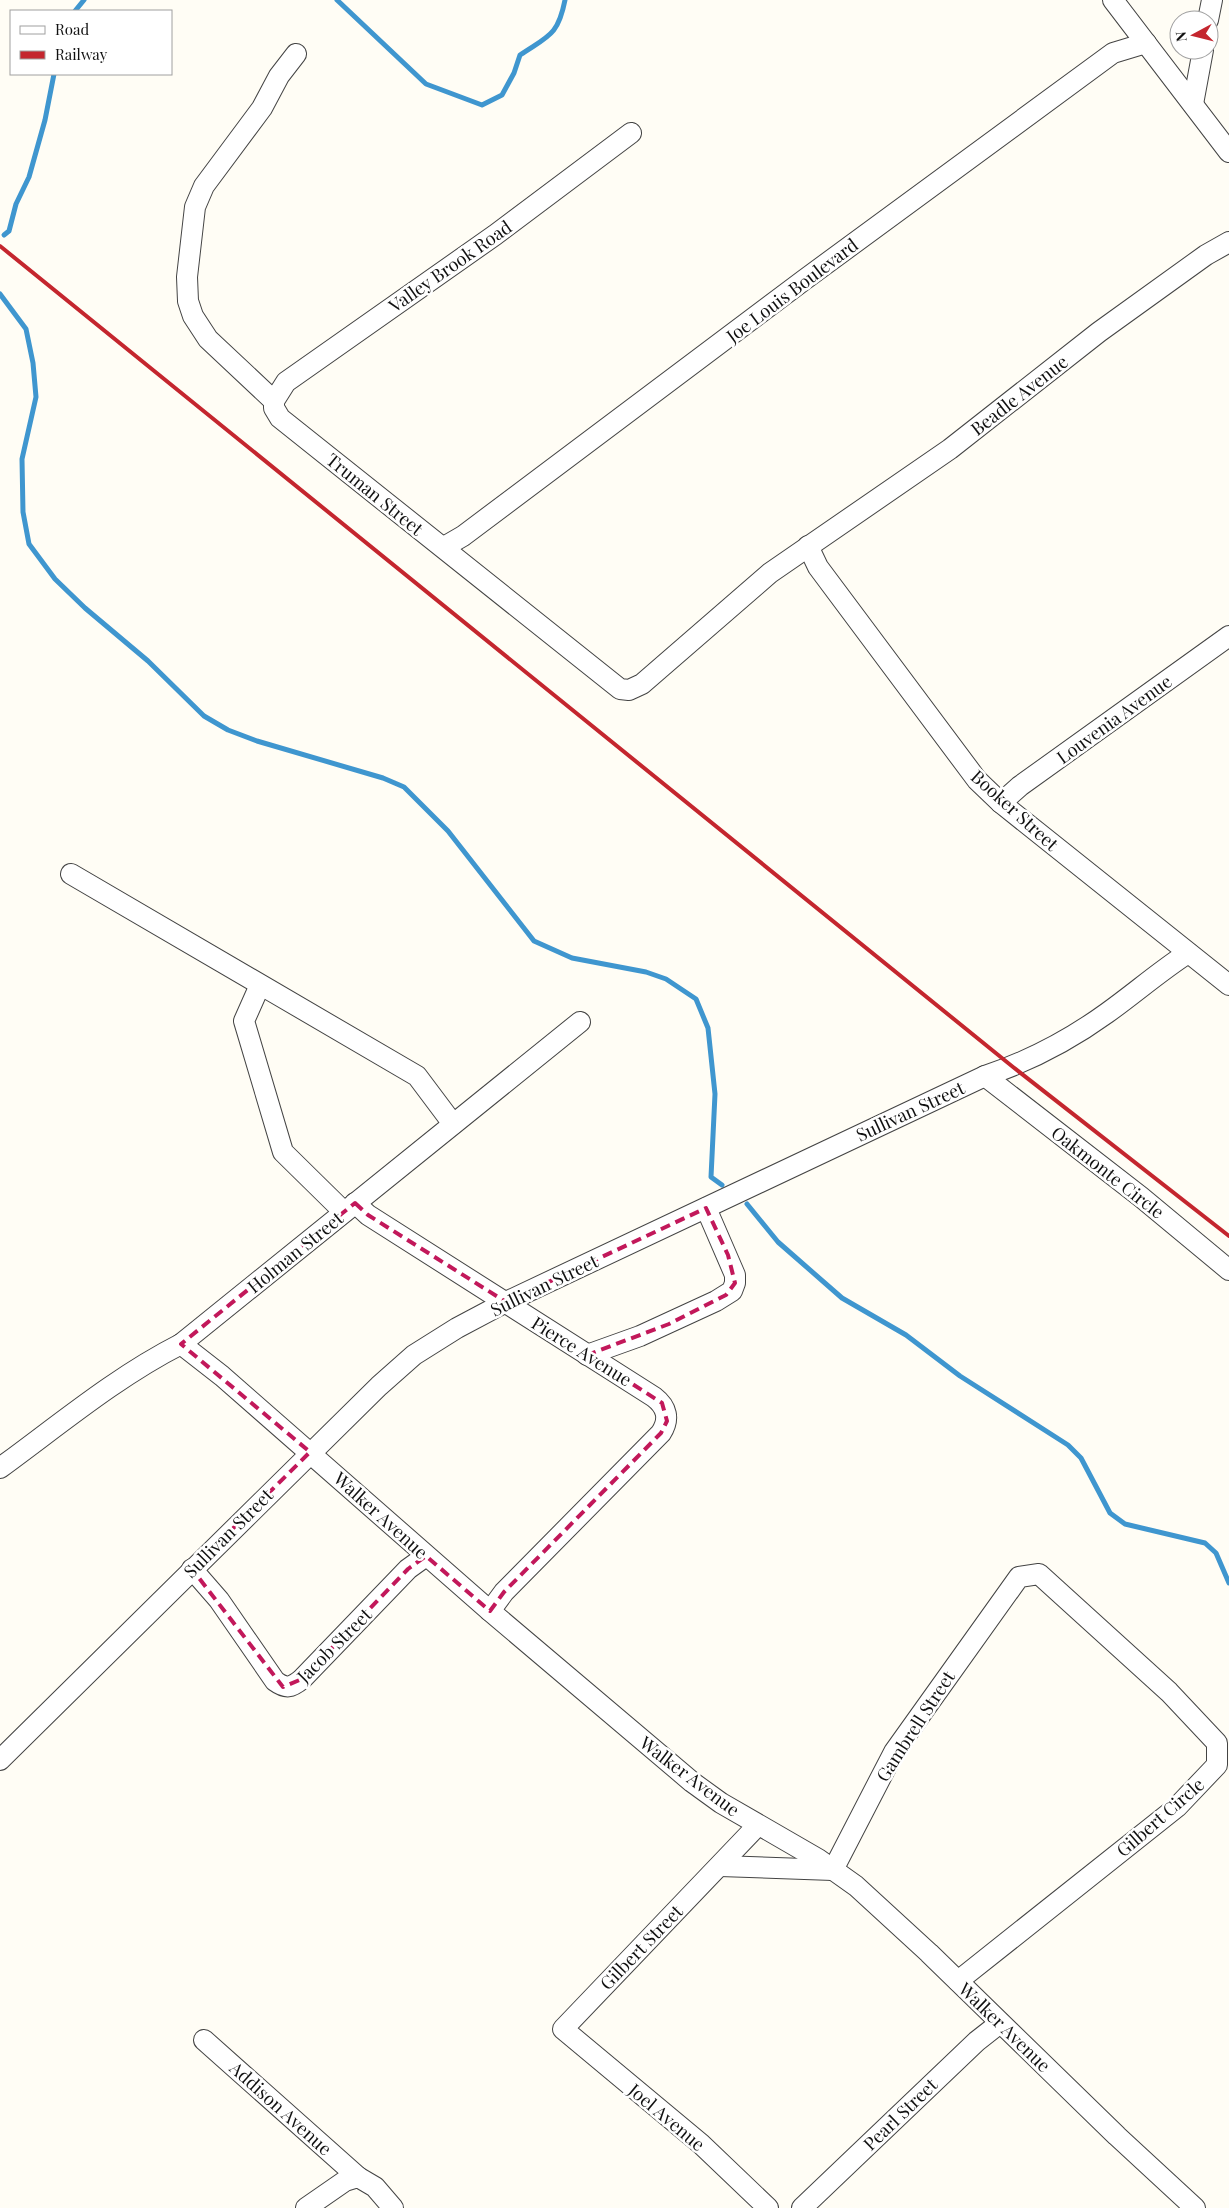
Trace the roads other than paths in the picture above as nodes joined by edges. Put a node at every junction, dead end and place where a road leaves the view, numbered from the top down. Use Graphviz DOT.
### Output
graph roads {
  1 [pos="1113,0"];
  2 [pos="1146,42"];
  3 [pos="296,54"];
  4 [pos="1201,60"];
  5 [pos="1192,104"];
  6 [pos="631,133"];
  7 [pos="1229,152"];
  8 [pos="1229,242"];
  9 [pos="274,401"];
  10 [pos="808,546"];
  11 [pos="444,547"];
  12 [pos="1229,636"];
  13 [pos="1000,803"];
  14 [pos="71,874"];
  15 [pos="1188,953"];
  16 [pos="260,985"];
  17 [pos="1229,985"];
  18 [pos="580,1022"];
  19 [pos="984,1076"];
  20 [pos="453,1124"];
  21 [pos="349,1207"];
  22 [pos="706,1208"];
  23 [pos="1229,1270"];
  24 [pos="506,1302"];
  25 [pos="182,1344"];
  26 [pos="587,1355"];
  27 [pos="310,1452"];
  28 [pos="0,1468"];
  29 [pos="426,1556"];
  30 [pos="192,1568"];
  31 [pos="1009,1589"];
  32 [pos="490,1611"];
  33 [pos="0,1760"];
  34 [pos="758,1825"];
  35 [pos="720,1866"];
  36 [pos="833,1870"];
  37 [pos="958,1981"];
  38 [pos="1000,2023"];
  39 [pos="563,2029"];
  40 [pos="204,2040"];
  41 [pos="358,2177"];
  42 [pos="306,2208"];
  43 [pos="394,2208"];
  44 [pos="768,2208"];
  45 [pos="802,2208"];
  46 [pos="1195,2208"];
  1 -- 2 [label="street"];
  2 -- 5 [label="street"];
  2 -- 11 [label="street, Joe Louis Boulevard"];
  3 -- 9 [label="street, Truman Street"];
  4 -- 5 [label="street"];
  5 -- 7 [label="street"];
  6 -- 9 [label="street, Valley Brook Road"];
  8 -- 10 [label="street, Beadle Avenue"];
  9 -- 11 [label="street, Truman Street"];
  10 -- 11 [label="street, Truman Street"];
  10 -- 13 [label="street, Booker Street"];
  12 -- 13 [label="street, Louvenia Avenue"];
  13 -- 15 [label="street, Booker Street"];
  14 -- 16 [label="street"];
  15 -- 17 [label="street, Booker Street"];
  15 -- 19 [label="street, Sullivan Street"];
  16 -- 20 [label="street"];
  16 -- 21 [label="street, Pierce Avenue"];
  18 -- 20 [label="street, Holman Street"];
  19 -- 22 [label="street, Sullivan Street"];
  19 -- 23 [label="street, Oakmonte Circle"];
  20 -- 21 [label="street, Holman Street"];
  21 -- 24 [label="street, Pierce Avenue"];
  21 -- 25 [label="street, Holman Street"];
  22 -- 24 [label="street, Sullivan Street"];
  22 -- 26 [label="street"];
  24 -- 26 [label="street, Pierce Avenue"];
  24 -- 27 [label="street, Sullivan Street"];
  25 -- 27 [label="street, Walker Avenue"];
  25 -- 28 [label="street, Holman Street"];
  26 -- 32 [label="street, Pierce Avenue"];
  27 -- 29 [label="street, Walker Avenue"];
  27 -- 30 [label="street, Sullivan Street"];
  29 -- 30 [label="street, Jacob Street"];
  29 -- 32 [label="street, Walker Avenue"];
  30 -- 33 [label="street, Sullivan Street"];
  31 -- 36 [label="street, Gambrell Street"];
  31 -- 37 [label="street, Gilbert Circle"];
  32 -- 34 [label="street, Walker Avenue"];
  34 -- 35 [label="street, Gilbert Street"];
  34 -- 36 [label="street, Walker Avenue"];
  35 -- 36 [label="street"];
  35 -- 39 [label="street, Gilbert Street"];
  36 -- 37 [label="street, Walker Avenue"];
  37 -- 38 [label="street, Walker Avenue"];
  38 -- 45 [label="street, Pearl Street"];
  38 -- 46 [label="street, Walker Avenue"];
  39 -- 44 [label="street, Joel Avenue"];
  40 -- 41 [label="street, Addison Avenue"];
  41 -- 42 [label="street"];
  41 -- 43 [label="street, Addison Avenue"];
}
